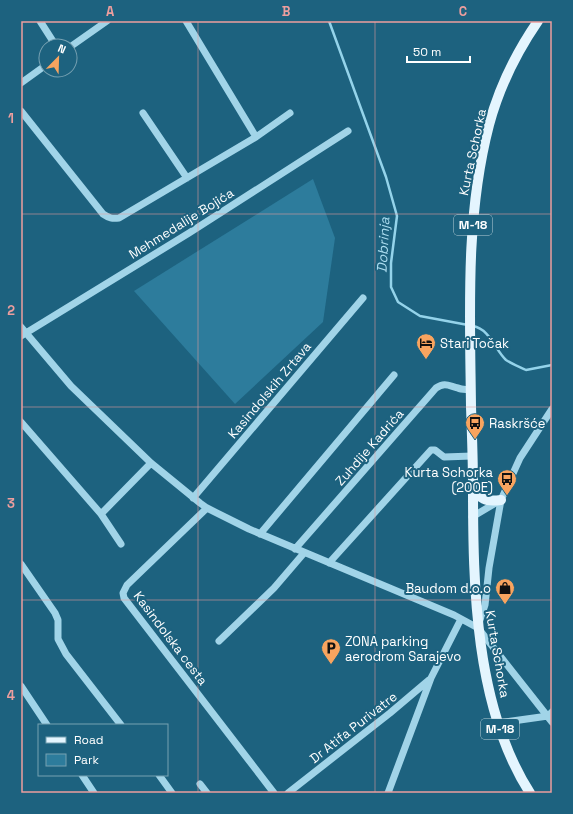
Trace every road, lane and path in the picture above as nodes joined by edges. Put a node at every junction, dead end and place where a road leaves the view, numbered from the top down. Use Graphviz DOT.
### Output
graph roads {
  1 [pos="40,21"];
  2 [pos="108,21"];
  3 [pos="186,21"];
  4 [pos="538,21"];
  5 [pos="51,38"];
  6 [pos="78,42"];
  7 [pos="38,71"];
  8 [pos="21,83"];
  9 [pos="21,111"];
  10 [pos="143,113"];
  11 [pos="290,113"];
  12 [pos="348,131"];
  13 [pos="256,137"];
  14 [pos="187,178"];
  15 [pos="363,298"];
  16 [pos="23,332"];
  17 [pos="394,375"];
  18 [pos="471,390"];
  19 [pos="552,409"];
  20 [pos="21,422"];
  21 [pos="472,456"];
  22 [pos="151,463"];
  23 [pos="473,485"];
  24 [pos="193,498"];
  25 [pos="501,500"];
  26 [pos="207,508"];
  27 [pos="101,514"];
  28 [pos="472,517"];
  29 [pos="260,534"];
  30 [pos="121,544"];
  31 [pos="295,549"];
  32 [pos="304,553"];
  33 [pos="328,563"];
  34 [pos="21,564"];
  35 [pos="461,619"];
  36 [pos="478,628"];
  37 [pos="219,641"];
  38 [pos="431,678"];
  39 [pos="21,686"];
  40 [pos="551,716"];
  41 [pos="498,723"];
  42 [pos="46,724"];
  43 [pos="120,724"];
  44 [pos="83,776"];
  45 [pos="160,776"];
  46 [pos="200,784"];
  47 [pos="94,793"];
  48 [pos="172,793"];
  49 [pos="206,793"];
  50 [pos="274,793"];
  51 [pos="288,793"];
  52 [pos="388,793"];
  53 [pos="530,793"];
  1 -- 5 [label="street"];
  2 -- 6 [label="street"];
  3 -- 13 [label="street"];
  4 -- 18 [label="main road, Kurta Schorka / M-18"];
  7 -- 8 [label="street"];
  9 -- 14 [label="street"];
  10 -- 14 [label="street"];
  11 -- 13 [label="street"];
  12 -- 16 [label="street, Mehmedalije Bojića"];
  13 -- 14 [label="street"];
  15 -- 24 [label="street, Kasindolskih Zrtava"];
  16 -- 22 [label="street"];
  17 -- 29 [label="street"];
  18 -- 21 [label="main road, Kurta Schorka / M-18"];
  18 -- 31 [label="street, Zuhdije Kadrića"];
  19 -- 25 [label="street"];
  20 -- 27 [label="street"];
  21 -- 23 [label="main road, Kurta Schorka / M-18"];
  21 -- 33 [label="street"];
  22 -- 24 [label="street"];
  22 -- 27 [label="street"];
  23 -- 25 [label="main road"];
  23 -- 28 [label="main road, Kurta Schorka / M-18"];
  24 -- 26 [label="street"];
  25 -- 28 [label="street"];
  25 -- 36 [label="street"];
  26 -- 29 [label="street"];
  26 -- 50 [label="street, Kasindolska cesta"];
  27 -- 30 [label="street"];
  28 -- 36 [label="main road, Kurta Schorka / M-18"];
  29 -- 31 [label="street"];
  31 -- 32 [label="street"];
  32 -- 33 [label="street"];
  32 -- 37 [label="street"];
  33 -- 35 [label="street"];
  34 -- 43 [label="street"];
  35 -- 36 [label="street"];
  35 -- 38 [label="street"];
  36 -- 40 [label="street"];
  36 -- 41 [label="main road, Kurta Schorka / M-18"];
  38 -- 51 [label="street, Dr Atifa Purivatre"];
  38 -- 52 [label="street"];
  39 -- 42 [label="street"];
  40 -- 41 [label="street"];
  41 -- 53 [label="main road, Kurta Schorka / M-18"];
  44 -- 47 [label="street"];
  45 -- 48 [label="street"];
  46 -- 49 [label="street"];
}
